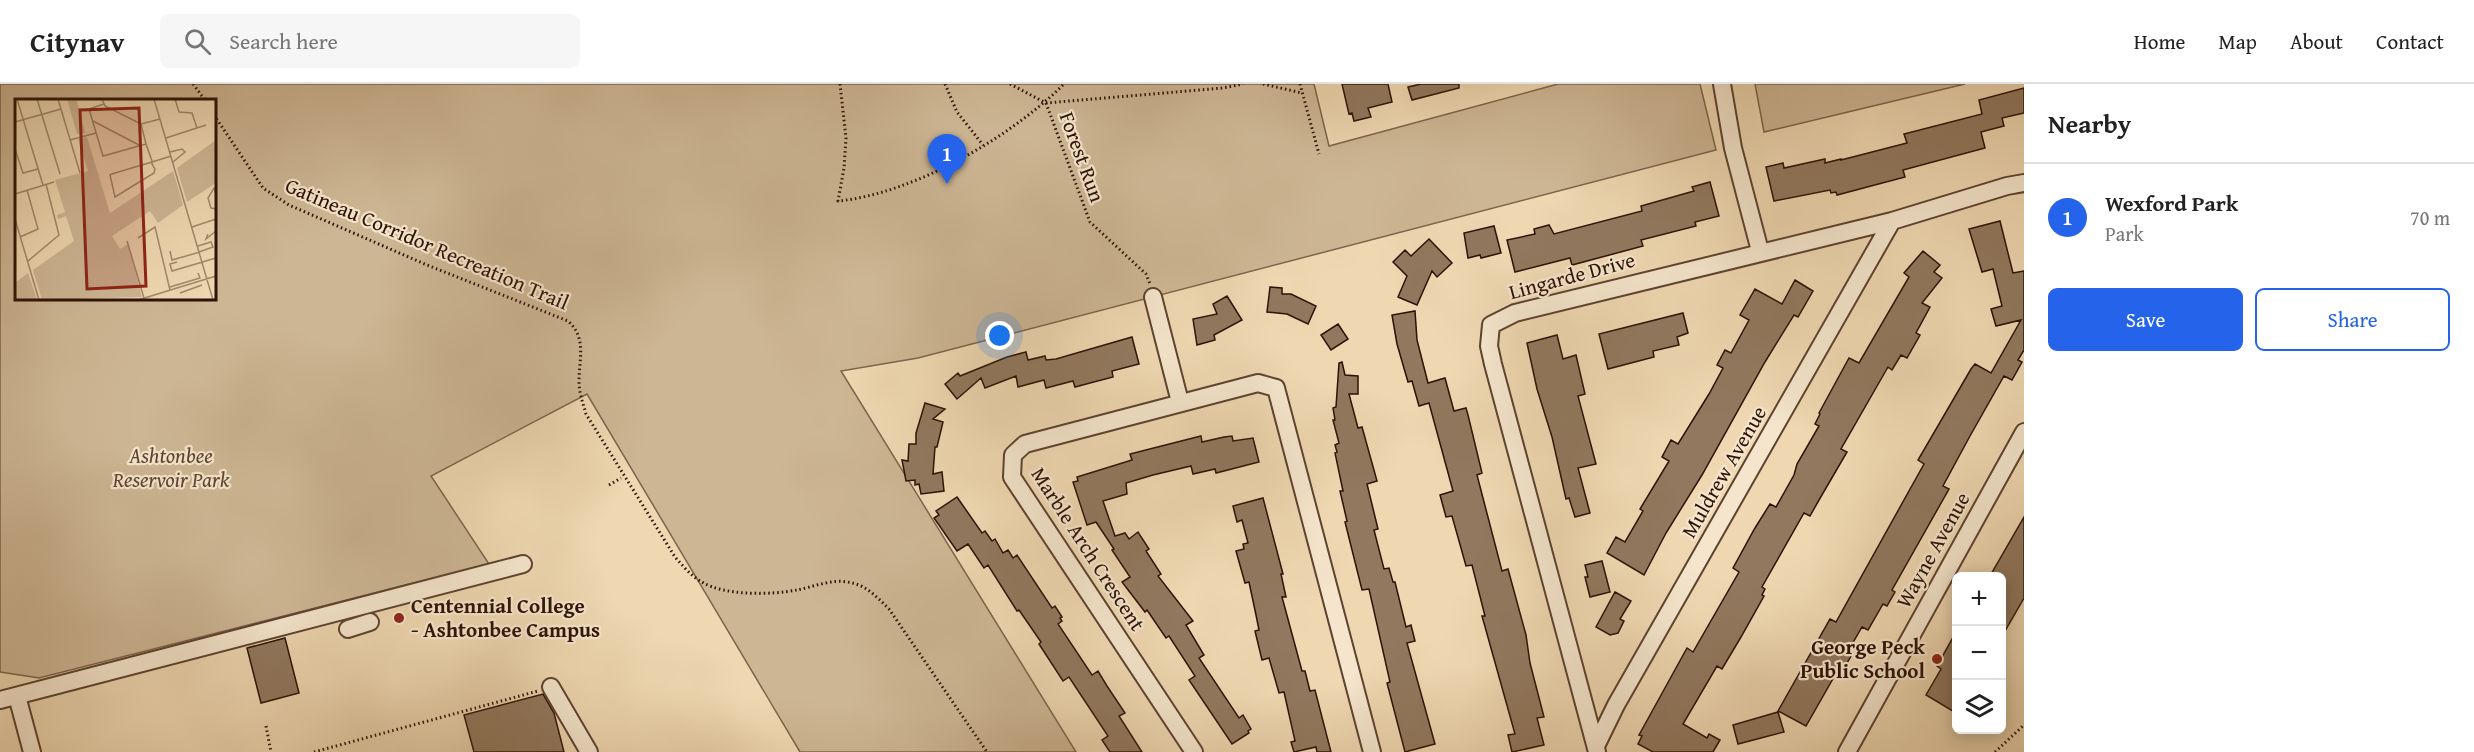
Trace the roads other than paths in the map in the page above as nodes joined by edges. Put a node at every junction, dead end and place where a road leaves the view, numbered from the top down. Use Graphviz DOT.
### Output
graph roads {
  1 [pos="1722,84"];
  2 [pos="2024,183"];
  3 [pos="1892,221"];
  4 [pos="1760,251"];
  5 [pos="1153,297"];
  6 [pos="1180,402"];
  7 [pos="2024,432"];
  8 [pos="523,564"];
  9 [pos="551,687"];
  10 [pos="17,696"];
  11 [pos="0,700"];
  12 [pos="1596,749"];
  13 [pos="32,752"];
  14 [pos="589,752"];
  15 [pos="1194,752"];
  16 [pos="1372,752"];
  17 [pos="1847,752"];
  1 -- 4 [label="street"];
  2 -- 3 [label="street, Lingarde Drive"];
  3 -- 4 [label="street, Lingarde Drive"];
  3 -- 12 [label="street, Muldrew Avenue"];
  4 -- 12 [label="street, Lingarde Drive"];
  5 -- 6 [label="street"];
  6 -- 15 [label="street, Marble Arch Crescent"];
  6 -- 16 [label="street, Marble Arch Crescent"];
  7 -- 17 [label="street, Wayne Avenue"];
  8 -- 10 [label="street"];
  9 -- 14 [label="street"];
  10 -- 11 [label="street"];
  10 -- 13 [label="street"];
}
